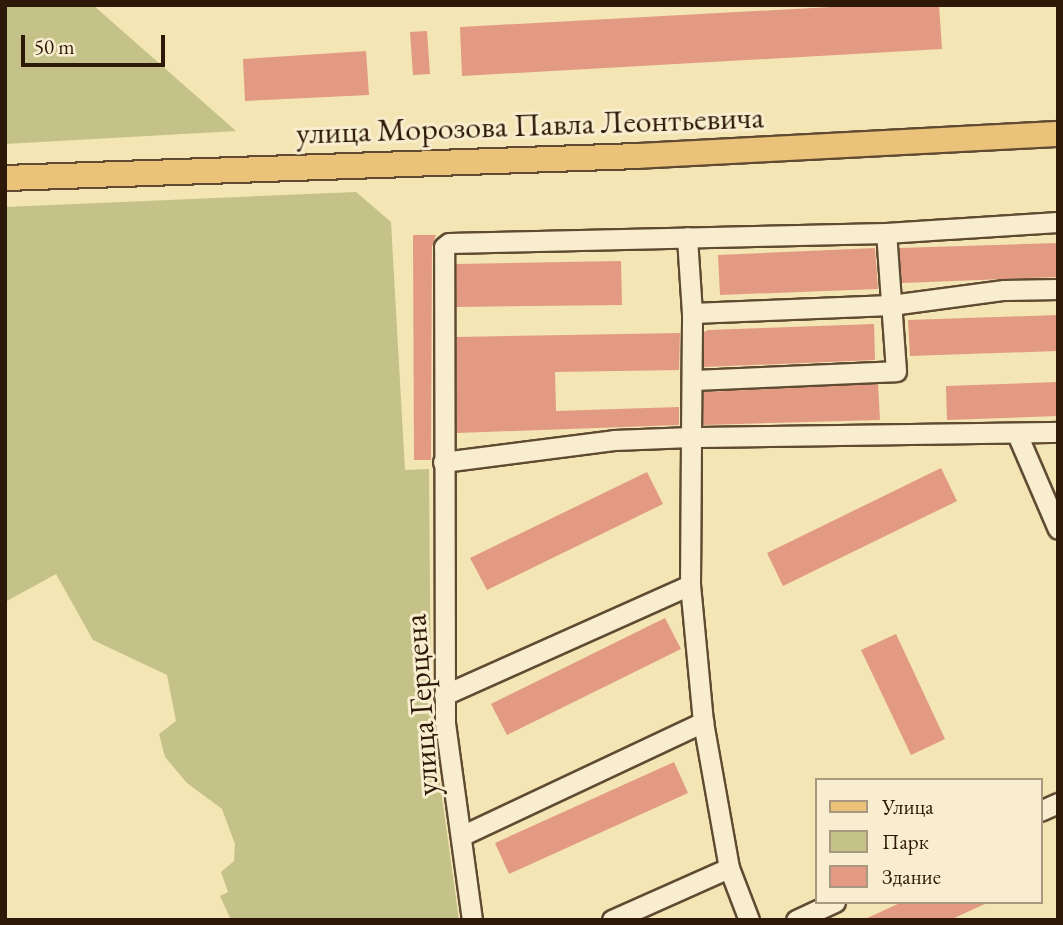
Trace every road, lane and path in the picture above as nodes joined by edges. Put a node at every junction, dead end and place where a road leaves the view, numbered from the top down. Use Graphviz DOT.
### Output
graph roads {
  1 [pos="1058,134"];
  2 [pos="5,178"];
  3 [pos="1058,222"];
  4 [pos="886,233"];
  5 [pos="687,237"];
  6 [pos="1058,289"];
  7 [pos="891,305"];
  8 [pos="692,313"];
  9 [pos="692,380"];
  10 [pos="1058,432"];
  11 [pos="1017,434"];
  12 [pos="691,437"];
  13 [pos="443,462"];
  14 [pos="1058,529"];
  15 [pos="690,585"];
  16 [pos="444,695"];
  17 [pos="703,722"];
  18 [pos="1058,803"];
  19 [pos="1042,810"];
  20 [pos="460,836"];
  21 [pos="729,868"];
  22 [pos="831,904"];
  23 [pos="472,920"];
  24 [pos="612,920"];
  25 [pos="750,920"];
  26 [pos="796,920"];
  1 -- 2 [label="main road, улица Морозова Павла Леонтьевича"];
  3 -- 4 [label="street"];
  4 -- 5 [label="street"];
  4 -- 7 [label="street"];
  5 -- 8 [label="street"];
  5 -- 13 [label="street, улица Герцена"];
  6 -- 7 [label="street"];
  7 -- 8 [label="street"];
  7 -- 9 [label="street"];
  8 -- 9 [label="street"];
  9 -- 12 [label="street"];
  10 -- 11 [label="street"];
  11 -- 12 [label="street"];
  11 -- 14 [label="street"];
  12 -- 13 [label="street"];
  12 -- 15 [label="street"];
  13 -- 16 [label="street, улица Герцена"];
  15 -- 16 [label="street"];
  15 -- 17 [label="street"];
  16 -- 20 [label="street, улица Герцена"];
  17 -- 20 [label="street"];
  17 -- 21 [label="street"];
  18 -- 19 [label="street"];
  20 -- 23 [label="street, улица Герцена"];
  21 -- 24 [label="street"];
  21 -- 25 [label="street"];
  22 -- 26 [label="street"];
}
